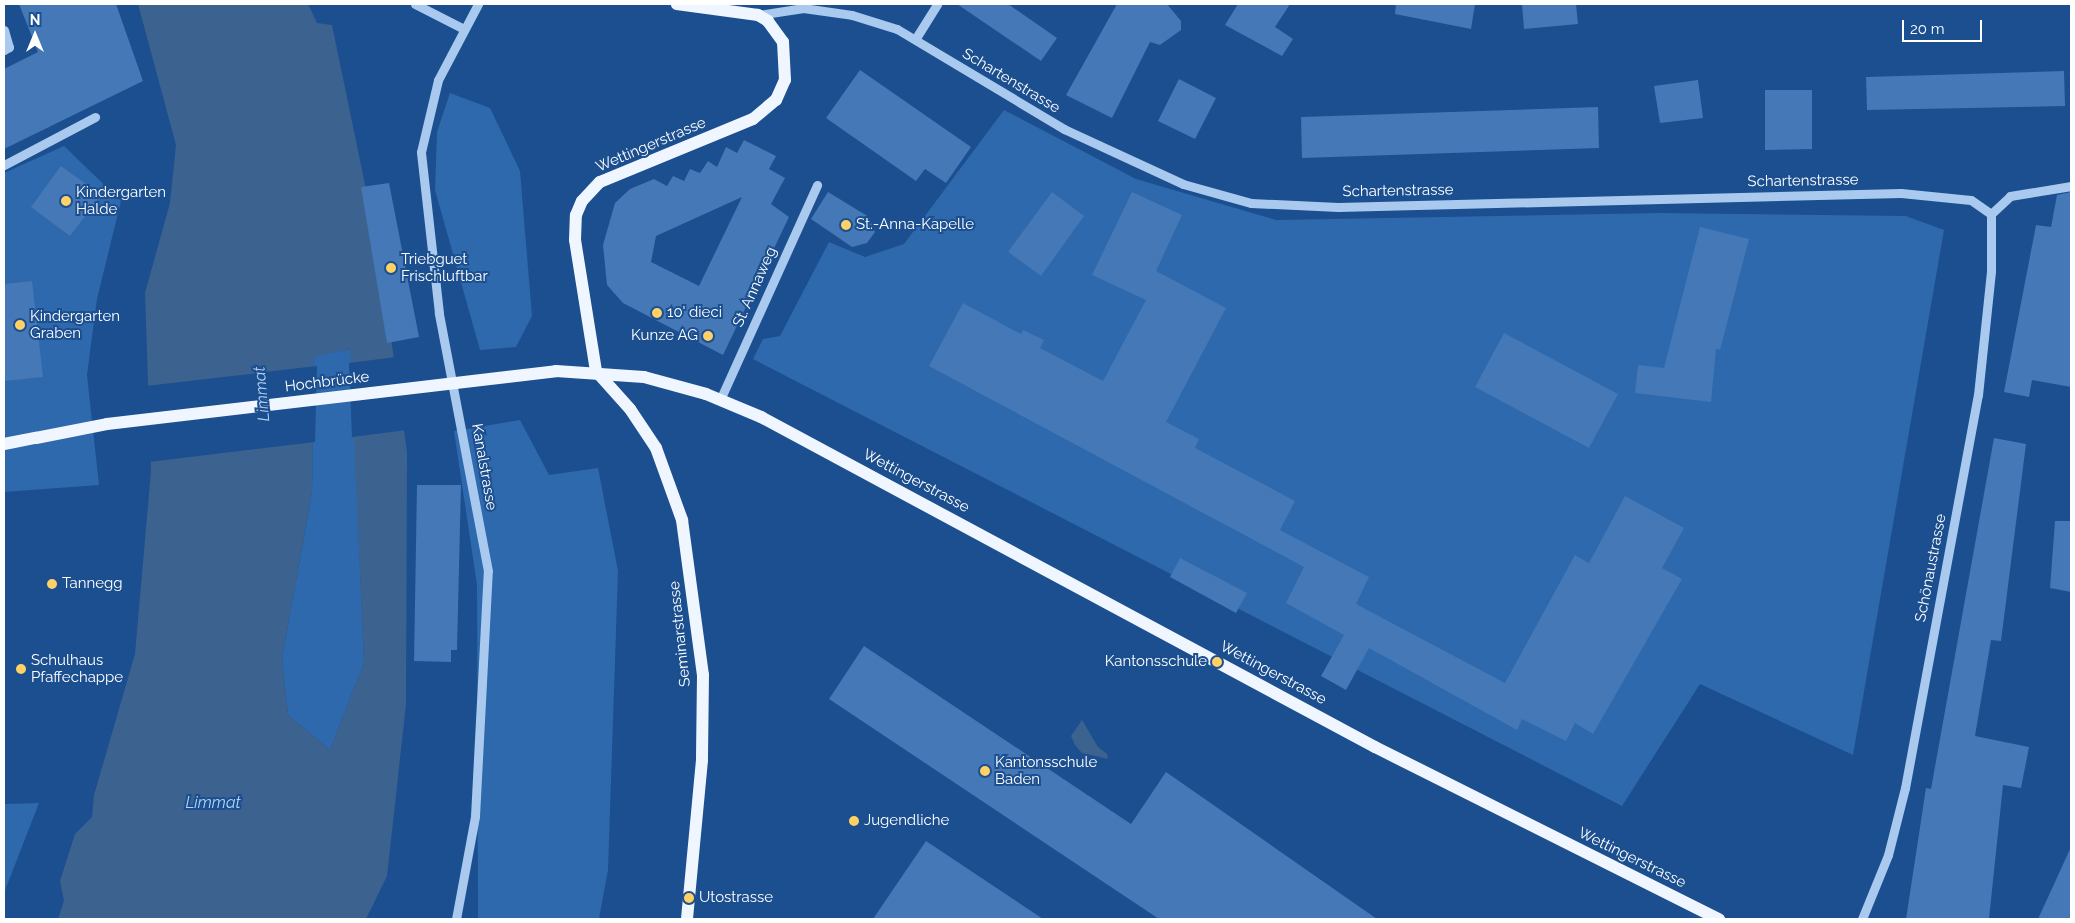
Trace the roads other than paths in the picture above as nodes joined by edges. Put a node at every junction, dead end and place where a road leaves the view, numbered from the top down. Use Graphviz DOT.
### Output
graph roads {
  1 [pos="415,4"];
  2 [pos="478,4"];
  3 [pos="677,4"];
  4 [pos="937,4"];
  5 [pos="758,15"];
  6 [pos="464,29"];
  7 [pos="4,30"];
  8 [pos="916,38"];
  9 [pos="6,49"];
  10 [pos="94,117"];
  11 [pos="4,165"];
  12 [pos="817,186"];
  13 [pos="2071,186"];
  14 [pos="1991,214"];
  15 [pos="596,370"];
  16 [pos="720,400"];
  17 [pos="4,444"];
  18 [pos="456,919"];
  19 [pos="687,919"];
  20 [pos="1720,919"];
  21 [pos="1862,919"];
  1 -- 6 [label="street"];
  2 -- 6 [label="street, Kanalstrasse"];
  3 -- 5 [label="main road"];
  4 -- 8 [label="street"];
  5 -- 8 [label="street, Schartenstrasse"];
  5 -- 15 [label="main road, Wettingerstrasse"];
  6 -- 18 [label="street, Kanalstrasse"];
  7 -- 9 [label="street"];
  8 -- 14 [label="street, Schartenstrasse"];
  10 -- 11 [label="street"];
  12 -- 16 [label="street, St. Annaweg"];
  13 -- 14 [label="street"];
  14 -- 21 [label="street, Schönaustrasse"];
  15 -- 16 [label="main road, Wettingerstrasse"];
  15 -- 17 [label="main road, Hochbrücke, bridge"];
  15 -- 19 [label="main road, Seminarstrasse"];
  16 -- 20 [label="main road, Wettingerstrasse"];
}
